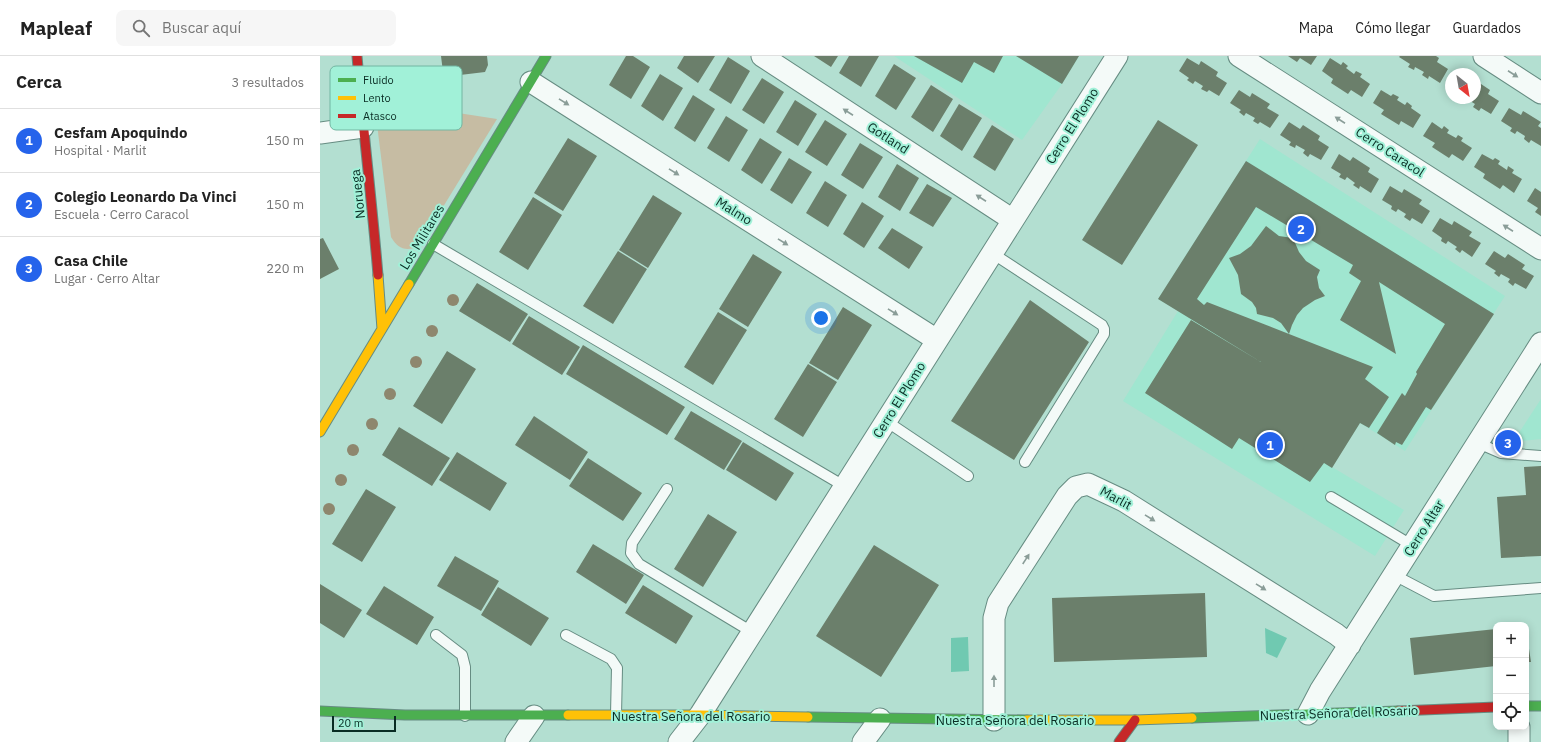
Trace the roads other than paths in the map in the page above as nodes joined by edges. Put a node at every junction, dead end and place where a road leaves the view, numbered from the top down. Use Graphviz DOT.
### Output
graph roads {
  1 [pos="358,56"];
  2 [pos="546,56"];
  3 [pos="762,56"];
  4 [pos="1117,56"];
  5 [pos="1239,56"];
  6 [pos="1484,56"];
  7 [pos="359,66"];
  8 [pos="531,82"];
  9 [pos="1541,93"];
  10 [pos="342,130"];
  11 [pos="363,130"];
  12 [pos="320,133"];
  13 [pos="1013,220"];
  14 [pos="433,244"];
  15 [pos="1541,249"];
  16 [pos="992,253"];
  17 [pos="382,329"];
  18 [pos="937,340"];
  19 [pos="1541,343"];
  20 [pos="886,421"];
  21 [pos="320,432"];
  22 [pos="1478,443"];
  23 [pos="1541,456"];
  24 [pos="1025,462"];
  25 [pos="968,476"];
  26 [pos="844,486"];
  27 [pos="667,489"];
  28 [pos="1331,497"];
  29 [pos="1413,546"];
  30 [pos="1394,575"];
  31 [pos="1541,588"];
  32 [pos="752,632"];
  33 [pos="436,635"];
  34 [pos="566,635"];
  35 [pos="1350,645"];
  36 [pos="1529,706"];
  37 [pos="1541,706"];
  38 [pos="1493,708"];
  39 [pos="320,711"];
  40 [pos="1308,714"];
  41 [pos="616,715"];
  42 [pos="700,715"];
  43 [pos="465,716"];
  44 [pos="534,716"];
  45 [pos="880,719"];
  46 [pos="994,720"];
  47 [pos="1135,720"];
  48 [pos="1519,730"];
  49 [pos="516,742"];
  50 [pos="679,742"];
  51 [pos="863,742"];
  52 [pos="1119,742"];
  53 [pos="1519,742"];
  1 -- 7 [label="street, Noruega"];
  2 -- 8 [label="street, Los Militares"];
  13 -- 3 [label="street, Gotland, one-way"];
  4 -- 13 [label="street, Cerro El Plomo"];
  15 -- 5 [label="street, Cerro Caracol, one-way"];
  6 -- 9 [label="street, one-way"];
  8 -- 14 [label="street, Los Militares"];
  8 -- 18 [label="street, Malmo, one-way"];
  10 -- 12 [label="street"];
  11 -- 17 [label="street, Noruega"];
  13 -- 16 [label="street, Cerro El Plomo"];
  14 -- 17 [label="street, Los Militares"];
  14 -- 26 [label="lane"];
  16 -- 18 [label="street, Cerro El Plomo"];
  16 -- 24 [label="lane"];
  17 -- 21 [label="street, Los Militares"];
  18 -- 20 [label="street, Cerro El Plomo"];
  19 -- 22 [label="street, Cerro Altar"];
  20 -- 25 [label="lane"];
  20 -- 26 [label="street, Cerro El Plomo"];
  22 -- 23 [label="lane"];
  22 -- 29 [label="street, Cerro Altar"];
  26 -- 32 [label="street, Cerro El Plomo"];
  27 -- 32 [label="lane"];
  28 -- 29 [label="lane"];
  29 -- 30 [label="street, Cerro Altar"];
  30 -- 31 [label="lane"];
  30 -- 35 [label="street, Cerro Altar"];
  32 -- 42 [label="street, Cerro El Plomo"];
  33 -- 43 [label="lane"];
  34 -- 41 [label="lane"];
  35 -- 40 [label="street, Cerro Altar"];
  46 -- 35 [label="street, Marlit, one-way"];
  36 -- 37 [label="street"];
  38 -- 40 [label="street, Nuestra Señora del Rosario"];
  39 -- 43 [label="street, Nuestra Señora del Rosario"];
  40 -- 47 [label="street, Nuestra Señora del Rosario"];
  41 -- 42 [label="street, Nuestra Señora del Rosario"];
  41 -- 44 [label="street, Nuestra Señora del Rosario"];
  42 -- 45 [label="street, Nuestra Señora del Rosario"];
  42 -- 50 [label="street, Cerro El Plomo"];
  43 -- 44 [label="street, Nuestra Señora del Rosario"];
  44 -- 49 [label="street"];
  45 -- 46 [label="street, Nuestra Señora del Rosario"];
  45 -- 51 [label="street"];
  46 -- 47 [label="street, Nuestra Señora del Rosario"];
  47 -- 52 [label="street"];
  48 -- 53 [label="street"];
}
